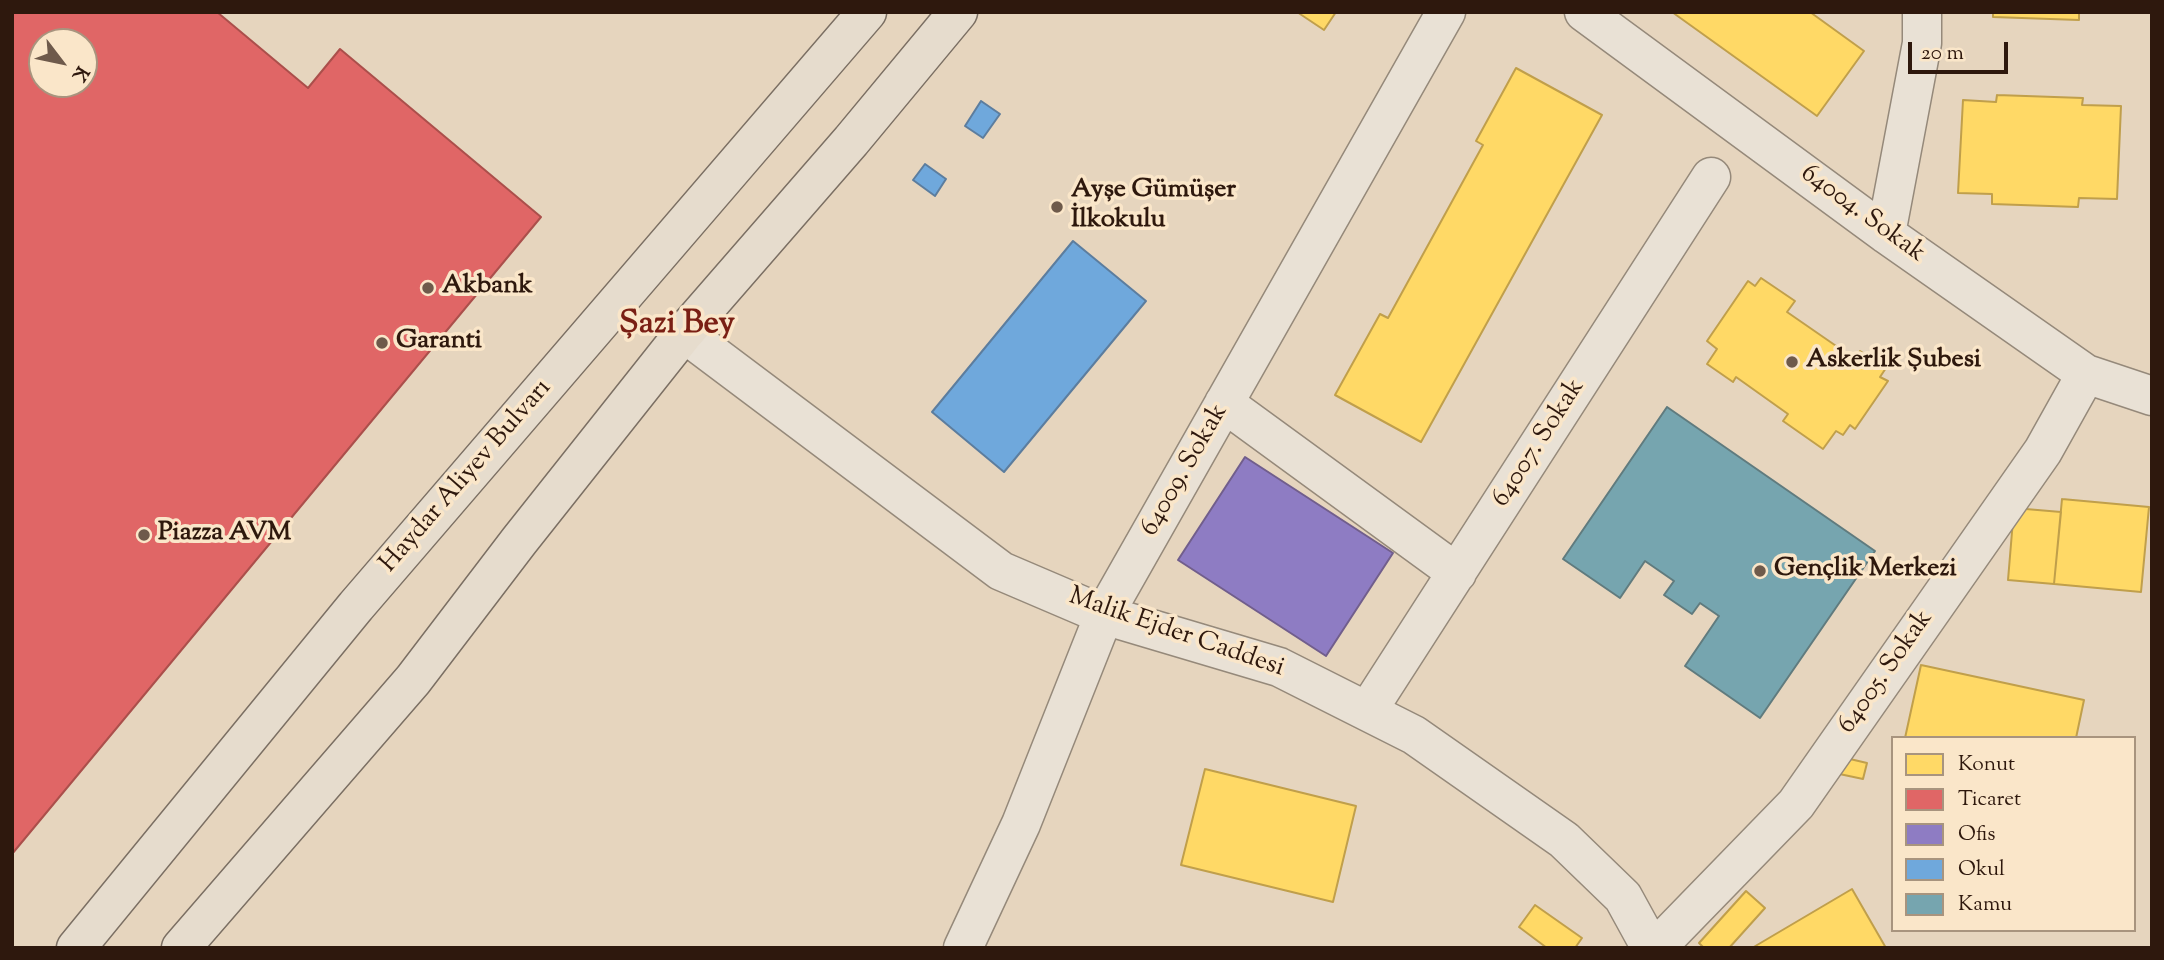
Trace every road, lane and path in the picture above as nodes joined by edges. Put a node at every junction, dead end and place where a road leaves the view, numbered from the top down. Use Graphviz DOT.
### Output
graph roads {
  1 [pos="867,12"];
  2 [pos="958,12"];
  3 [pos="1446,12"];
  4 [pos="1584,12"];
  5 [pos="1922,12"];
  6 [pos="1712,177"];
  7 [pos="1886,234"];
  8 [pos="684,333"];
  9 [pos="2086,374"];
  10 [pos="2152,396"];
  11 [pos="1224,403"];
  12 [pos="1457,573"];
  13 [pos="1104,615"];
  14 [pos="1368,710"];
  15 [pos="76,948"];
  16 [pos="181,948"];
  17 [pos="963,948"];
  18 [pos="1654,948"];
  1 -- 15 [label="main road, Haydar Aliyev Bulvarı"];
  2 -- 8 [label="main road"];
  3 -- 11 [label="street, 64009. Sokak"];
  4 -- 7 [label="street, 64004. Sokak"];
  5 -- 7 [label="street"];
  6 -- 12 [label="street, 64007. Sokak"];
  7 -- 9 [label="street, 64004. Sokak"];
  8 -- 13 [label="street, Malik Ejder Caddesi"];
  8 -- 16 [label="main road"];
  9 -- 10 [label="street, 64004. Sokak"];
  9 -- 18 [label="street, 64005. Sokak"];
  11 -- 12 [label="street"];
  11 -- 13 [label="street, 64009. Sokak"];
  12 -- 14 [label="street, 64007. Sokak"];
  13 -- 14 [label="street, Malik Ejder Caddesi"];
  13 -- 17 [label="street, 64009. Sokak"];
  14 -- 18 [label="street, Malik Ejder Caddesi"];
}
